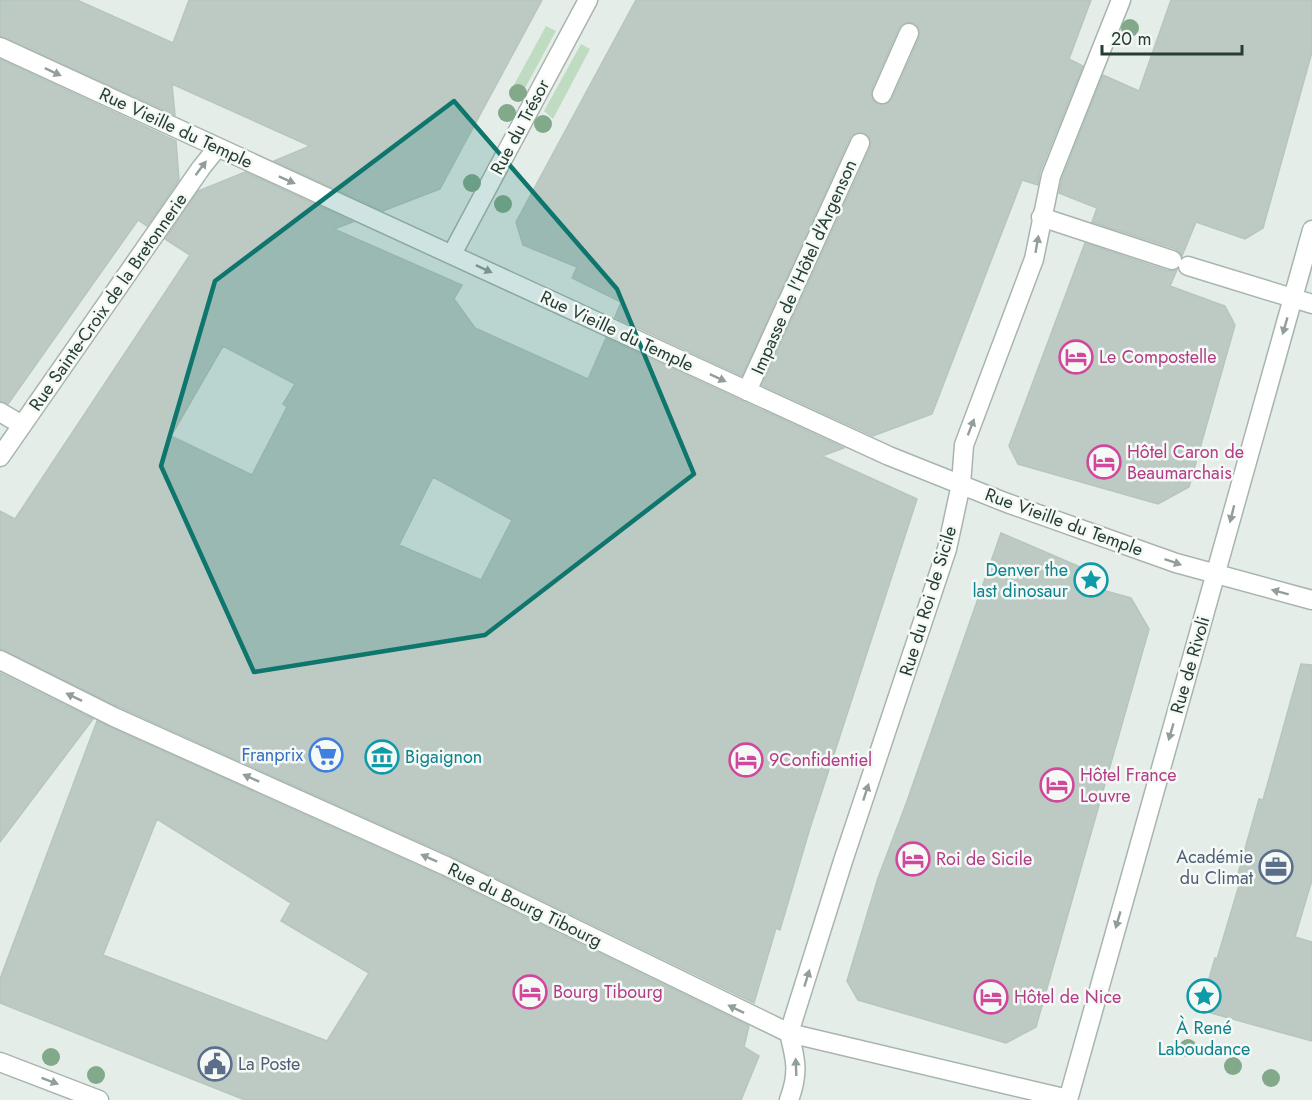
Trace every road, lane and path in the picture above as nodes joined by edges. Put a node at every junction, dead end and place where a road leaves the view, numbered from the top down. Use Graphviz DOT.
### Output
graph roads {
  1 [pos="588,0"];
  2 [pos="1121,0"];
  3 [pos="909,33"];
  4 [pos="0,47"];
  5 [pos="882,94"];
  6 [pos="860,143"];
  7 [pos="217,148"];
  8 [pos="1041,217"];
  9 [pos="1312,230"];
  10 [pos="452,254"];
  11 [pos="1293,299"];
  12 [pos="1312,303"];
  13 [pos="747,391"];
  14 [pos="0,412"];
  15 [pos="22,425"];
  16 [pos="0,457"];
  17 [pos="960,484"];
  18 [pos="1216,575"];
  19 [pos="1312,600"];
  20 [pos="0,660"];
  21 [pos="789,1033"];
  22 [pos="0,1062"];
  23 [pos="99,1100"];
  24 [pos="789,1100"];
  25 [pos="1068,1100"];
  1 -- 10 [label="street, Rue du Trésor"];
  2 -- 8 [label="street, Rue du Roi de Sicile"];
  3 -- 5 [label="street"];
  4 -- 7 [label="street, Rue Vieille du Temple, one-way"];
  6 -- 13 [label="street, Impasse de l'Hôtel d'Argenson"];
  7 -- 10 [label="street, Rue Vieille du Temple, one-way"];
  15 -- 7 [label="street, Rue Sainte-Croix de la Bretonnerie, one-way"];
  8 -- 11 [label="street"];
  17 -- 8 [label="street, Rue du Roi de Sicile, one-way"];
  9 -- 11 [label="street, Rue de Rivoli"];
  10 -- 13 [label="street, Rue Vieille du Temple, one-way"];
  11 -- 12 [label="street"];
  11 -- 18 [label="street, Rue de Rivoli, one-way"];
  13 -- 17 [label="street, Rue Vieille du Temple"];
  14 -- 15 [label="street"];
  15 -- 16 [label="street, Rue Sainte-Croix de la Bretonnerie"];
  17 -- 18 [label="street, Rue Vieille du Temple, one-way"];
  21 -- 17 [label="street, Rue du Roi de Sicile, one-way"];
  19 -- 18 [label="street, Rue Vieille du Temple, one-way"];
  18 -- 25 [label="street, Rue de Rivoli, one-way"];
  21 -- 20 [label="street, Rue du Bourg Tibourg, one-way"];
  24 -- 21 [label="street, one-way"];
  21 -- 25 [label="street, Rue du Bourg Tibourg"];
  22 -- 23 [label="street, one-way"];
}
